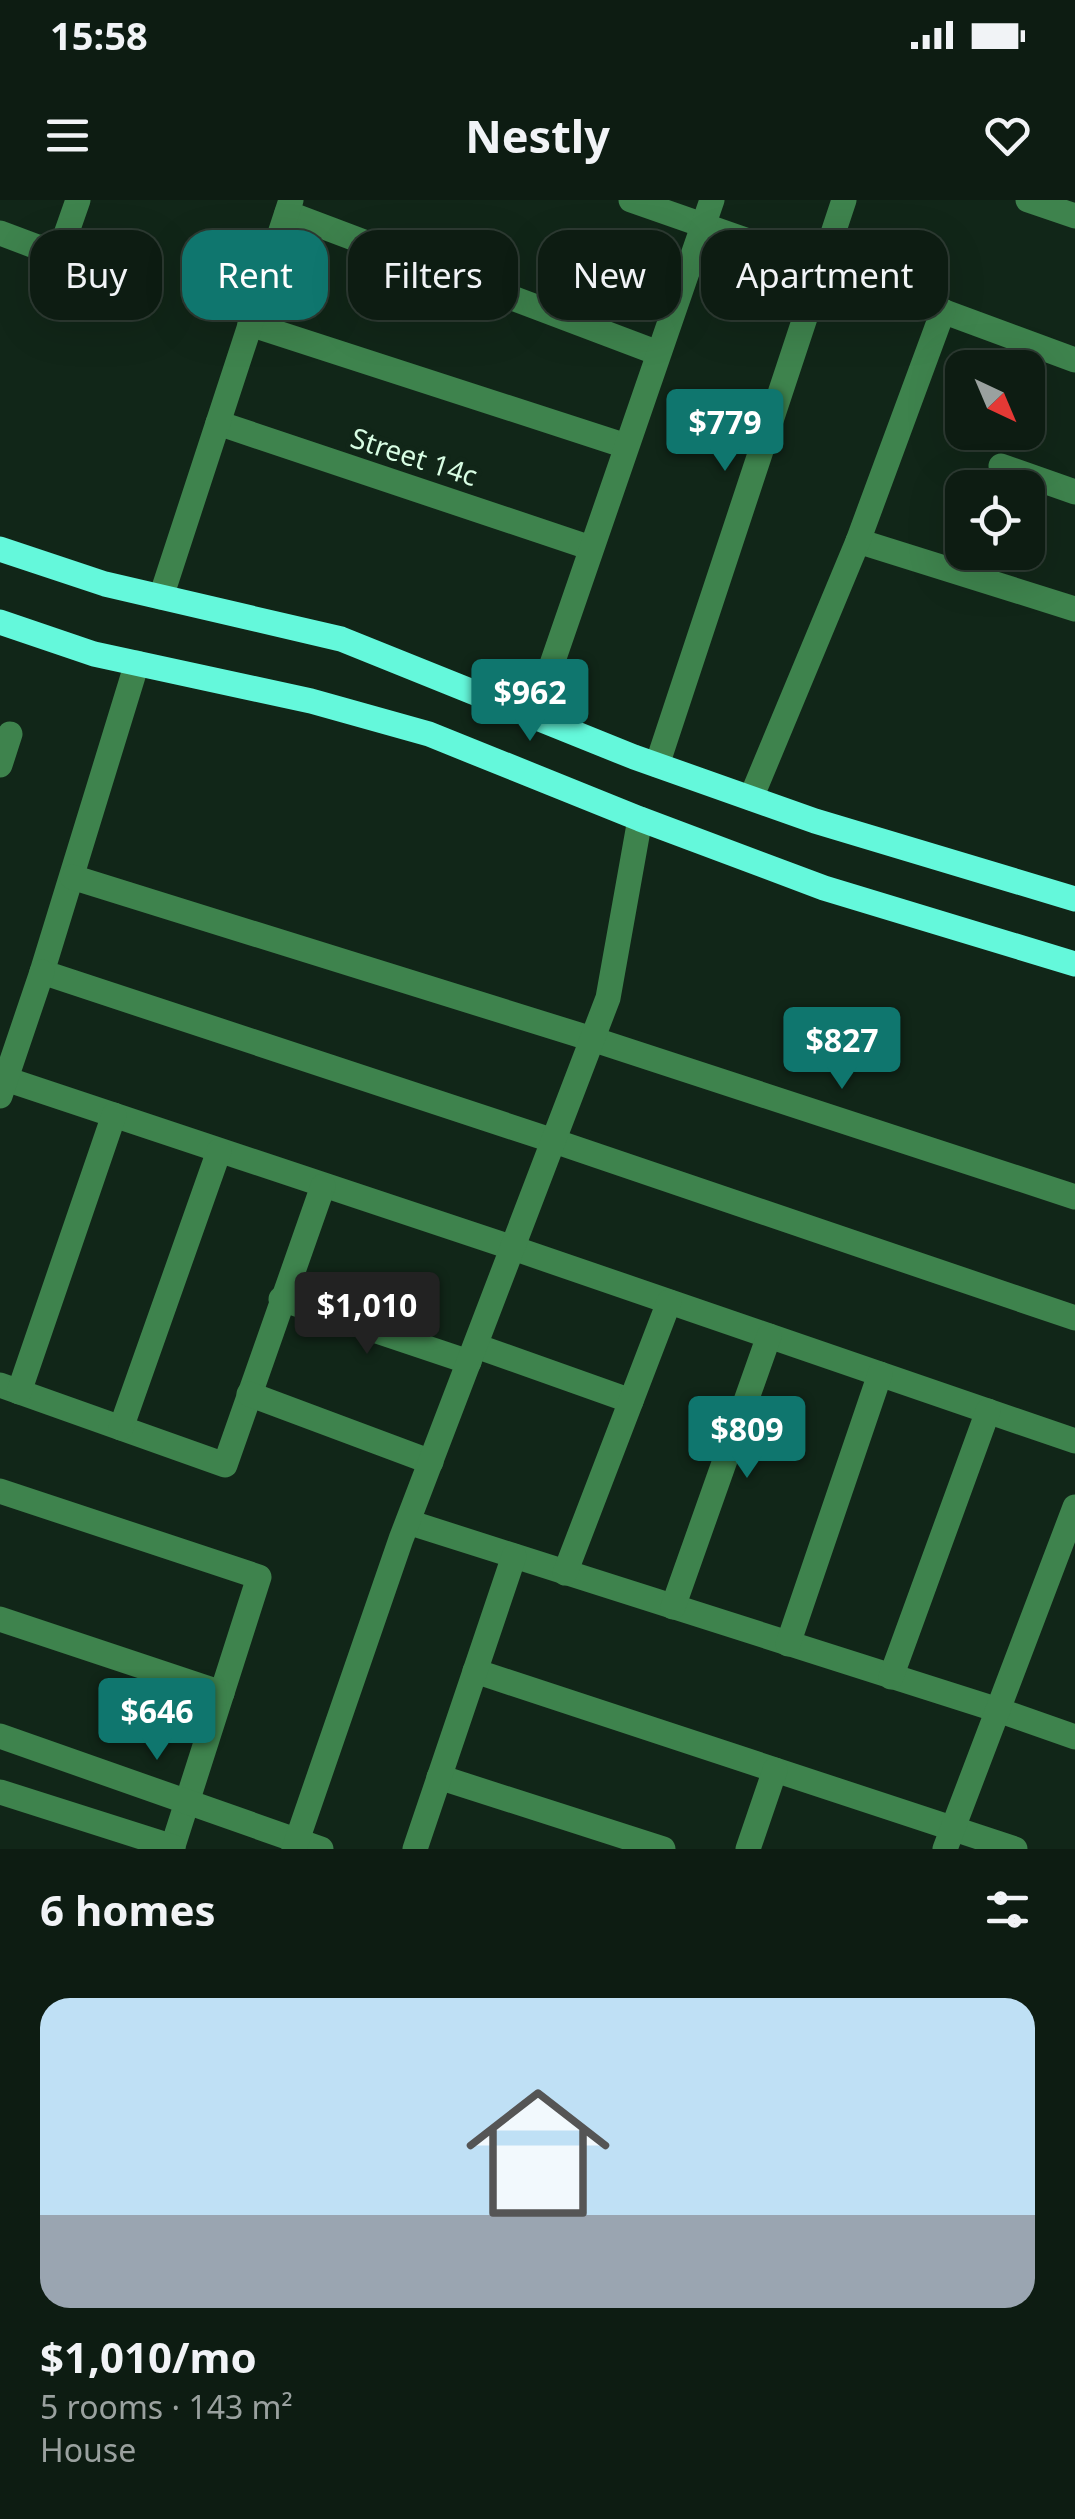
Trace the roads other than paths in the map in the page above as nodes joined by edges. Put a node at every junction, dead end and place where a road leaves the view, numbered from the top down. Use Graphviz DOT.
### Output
graph roads {
  1 [pos="78,200"];
  2 [pos="631,200"];
  3 [pos="712,200"];
  4 [pos="844,200"];
  5 [pos="1028,200"];
  6 [pos="289,206"];
  7 [pos="1075,216"];
  8 [pos="703,227"];
  9 [pos="712,230"];
  10 [pos="835,230"];
  11 [pos="0,233"];
  12 [pos="948,314"];
  13 [pos="805,320"];
  14 [pos="940,320"];
  15 [pos="250,324"];
  16 [pos="658,354"];
  17 [pos="1075,360"];
  18 [pos="218,423"];
  19 [pos="626,446"];
  20 [pos="1001,466"];
  21 [pos="1075,492"];
  22 [pos="858,541"];
  23 [pos="592,548"];
  24 [pos="0,549"];
  25 [pos="161,597"];
  26 [pos="1075,608"];
  27 [pos="0,622"];
  28 [pos="136,663"];
  29 [pos="534,716"];
  30 [pos="10,734"];
  31 [pos="0,765"];
  32 [pos="658,765"];
  33 [pos="751,798"];
  34 [pos="640,818"];
  35 [pos="72,876"];
  36 [pos="1075,899"];
  37 [pos="1075,964"];
  38 [pos="42,972"];
  39 [pos="592,1039"];
  40 [pos="2,1084"];
  41 [pos="114,1116"];
  42 [pos="554,1141"];
  43 [pos="219,1151"];
  44 [pos="323,1186"];
  45 [pos="1075,1197"];
  46 [pos="514,1248"];
  47 [pos="281,1299"];
  48 [pos="670,1302"];
  49 [pos="1075,1318"];
  50 [pos="769,1336"];
  51 [pos="472,1354"];
  52 [pos="880,1374"];
  53 [pos="9,1389"];
  54 [pos="248,1394"];
  55 [pos="631,1401"];
  56 [pos="988,1411"];
  57 [pos="121,1428"];
  58 [pos="1075,1441"];
  59 [pos="431,1462"];
  60 [pos="0,1491"];
  61 [pos="1075,1507"];
  62 [pos="408,1522"];
  63 [pos="514,1556"];
  64 [pos="566,1573"];
  65 [pos="673,1607"];
  66 [pos="0,1619"];
  67 [pos="788,1644"];
  68 [pos="475,1671"];
  69 [pos="892,1677"];
  70 [pos="222,1694"];
  71 [pos="998,1710"];
  72 [pos="0,1736"];
  73 [pos="1075,1737"];
  74 [pos="775,1770"];
  75 [pos="439,1777"];
  76 [pos="0,1792"];
  77 [pos="188,1803"];
  78 [pos="949,1838"];
  79 [pos="294,1845"];
  80 [pos="172,1848"];
  81 [pos="320,1849"];
  82 [pos="415,1849"];
  83 [pos="662,1849"];
  84 [pos="748,1849"];
  85 [pos="1015,1849"];
  1 -- 11 [label="street"];
  2 -- 8 [label="street"];
  3 -- 8 [label="street"];
  4 -- 10 [label="street"];
  5 -- 7 [label="street"];
  6 -- 15 [label="street"];
  6 -- 16 [label="street"];
  8 -- 9 [label="street"];
  8 -- 16 [label="street"];
  12 -- 17 [label="street"];
  13 -- 32 [label="street"];
  14 -- 22 [label="street"];
  15 -- 18 [label="street"];
  15 -- 19 [label="street"];
  16 -- 19 [label="street"];
  18 -- 23 [label="street, Street 14c"];
  18 -- 25 [label="street"];
  19 -- 23 [label="street"];
  20 -- 21 [label="street"];
  22 -- 26 [label="street"];
  22 -- 33 [label="street"];
  23 -- 29 [label="street"];
  24 -- 25 [label="main road"];
  25 -- 29 [label="main road"];
  27 -- 28 [label="main road"];
  28 -- 34 [label="main road"];
  28 -- 35 [label="street"];
  29 -- 32 [label="main road"];
  30 -- 31 [label="street"];
  32 -- 33 [label="main road"];
  33 -- 36 [label="main road"];
  34 -- 37 [label="main road"];
  34 -- 39 [label="street"];
  35 -- 38 [label="street"];
  35 -- 39 [label="street"];
  38 -- 40 [label="street"];
  38 -- 42 [label="street"];
  39 -- 42 [label="street"];
  39 -- 45 [label="street"];
  40 -- 41 [label="street"];
  41 -- 43 [label="street"];
  41 -- 53 [label="street"];
  42 -- 46 [label="street"];
  42 -- 49 [label="street"];
  43 -- 44 [label="street"];
  43 -- 57 [label="street"];
  44 -- 46 [label="street"];
  44 -- 47 [label="street"];
  46 -- 48 [label="street"];
  46 -- 51 [label="street"];
  47 -- 51 [label="street"];
  47 -- 54 [label="street"];
  48 -- 50 [label="street"];
  48 -- 55 [label="street"];
  50 -- 52 [label="street"];
  50 -- 65 [label="street"];
  51 -- 55 [label="street"];
  51 -- 59 [label="street"];
  52 -- 56 [label="street"];
  52 -- 67 [label="street"];
  53 -- 57 [label="street"];
  54 -- 57 [label="street"];
  54 -- 59 [label="street"];
  55 -- 64 [label="street"];
  56 -- 58 [label="street"];
  56 -- 69 [label="street"];
  59 -- 62 [label="street"];
  60 -- 70 [label="street"];
  61 -- 71 [label="street"];
  62 -- 63 [label="street"];
  62 -- 79 [label="street"];
  63 -- 64 [label="street"];
  63 -- 68 [label="street"];
  64 -- 65 [label="street"];
  65 -- 67 [label="street"];
  66 -- 70 [label="street"];
  67 -- 69 [label="street"];
  68 -- 74 [label="street"];
  68 -- 75 [label="street"];
  69 -- 71 [label="street"];
  70 -- 77 [label="street"];
  71 -- 73 [label="street"];
  71 -- 78 [label="street"];
  72 -- 77 [label="street"];
  74 -- 78 [label="street"];
  74 -- 84 [label="street"];
  75 -- 82 [label="street"];
  75 -- 83 [label="street"];
  76 -- 80 [label="street"];
  77 -- 79 [label="street"];
  77 -- 80 [label="street"];
  78 -- 85 [label="street"];
  79 -- 81 [label="street"];
}
